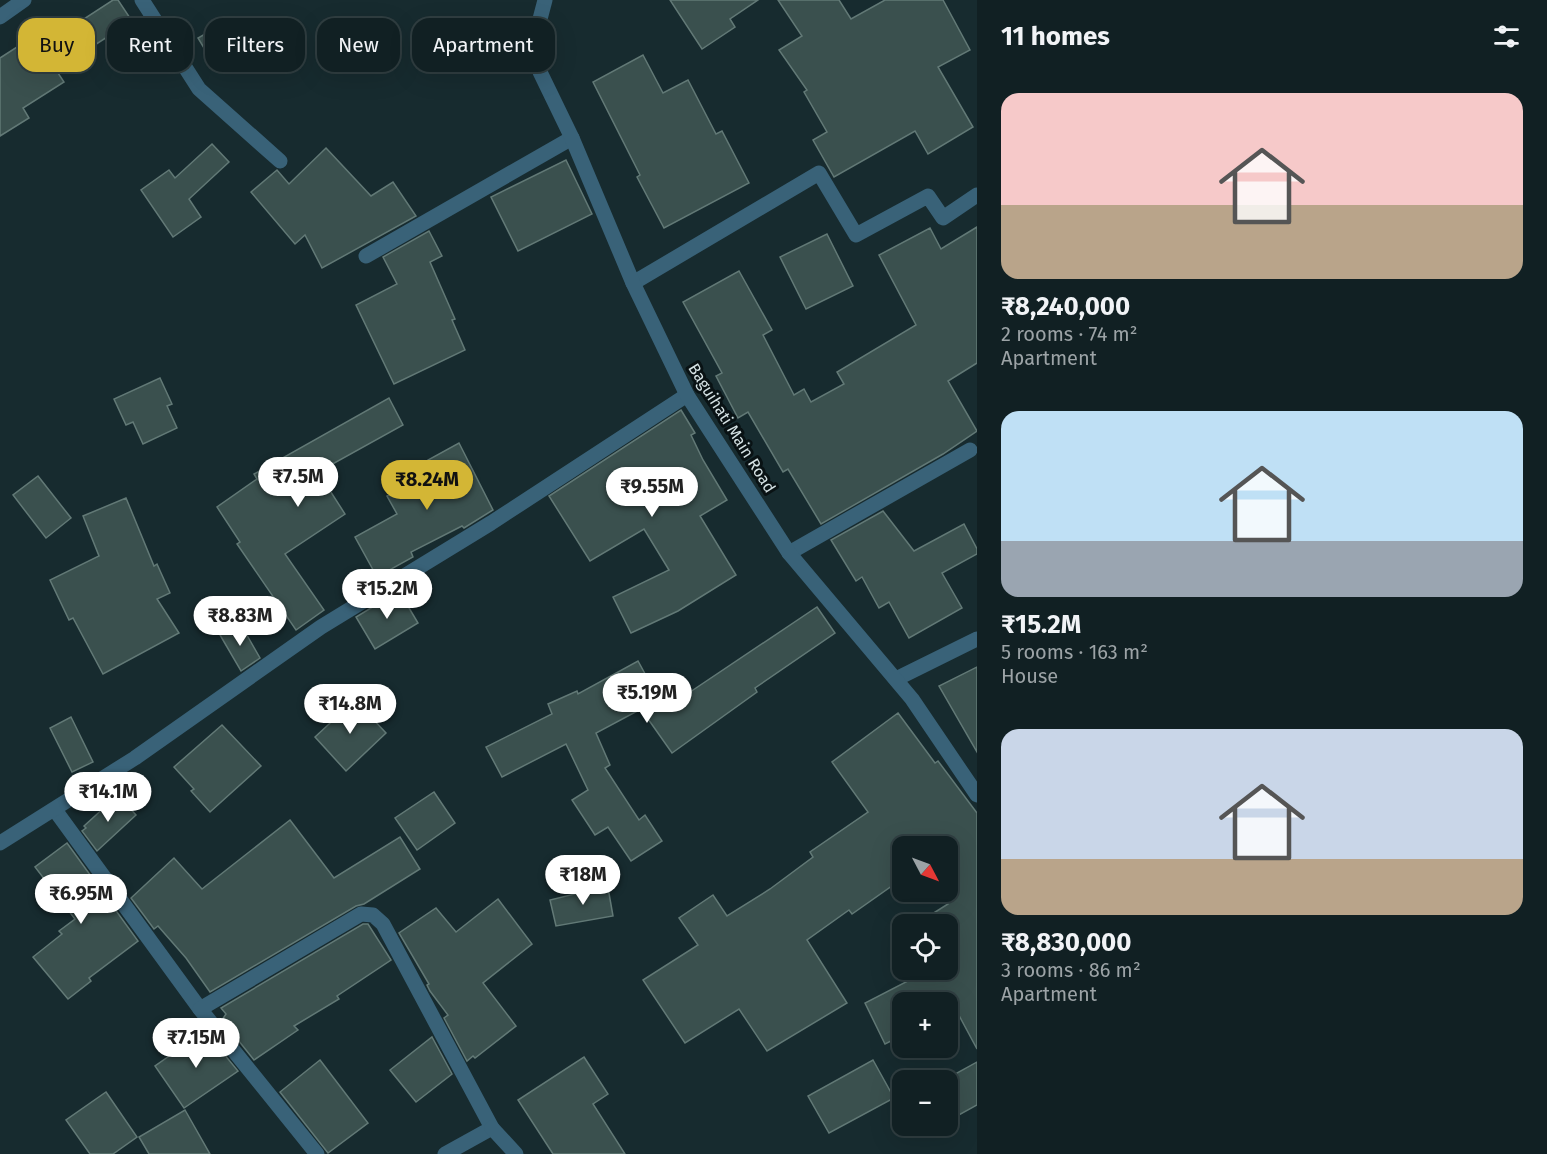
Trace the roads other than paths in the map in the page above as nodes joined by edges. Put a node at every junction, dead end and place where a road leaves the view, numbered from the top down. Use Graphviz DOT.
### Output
graph roads {
  1 [pos="24,0"];
  2 [pos="142,0"];
  3 [pos="544,0"];
  4 [pos="0,17"];
  5 [pos="572,138"];
  6 [pos="280,161"];
  7 [pos="977,195"];
  8 [pos="366,256"];
  9 [pos="633,283"];
  10 [pos="687,395"];
  11 [pos="970,450"];
  12 [pos="789,553"];
  13 [pos="977,639"];
  14 [pos="896,679"];
  15 [pos="977,795"];
  16 [pos="54,810"];
  17 [pos="0,843"];
  18 [pos="200,1009"];
  19 [pos="492,1128"];
  20 [pos="317,1154"];
  21 [pos="445,1154"];
  22 [pos="516,1154"];
  1 -- 4 [label="street"];
  2 -- 6 [label="street"];
  3 -- 5 [label="street, Baguihati Main Road"];
  5 -- 8 [label="street"];
  5 -- 9 [label="street, Baguihati Main Road"];
  7 -- 9 [label="street"];
  9 -- 10 [label="street, Baguihati Main Road"];
  10 -- 12 [label="street, Baguihati Main Road"];
  10 -- 16 [label="street"];
  11 -- 12 [label="street"];
  12 -- 14 [label="street, Baguihati Main Road"];
  13 -- 14 [label="street"];
  14 -- 15 [label="street, Baguihati Main Road"];
  16 -- 17 [label="street"];
  16 -- 18 [label="street"];
  18 -- 19 [label="street"];
  18 -- 20 [label="street"];
  19 -- 21 [label="street"];
  19 -- 22 [label="street"];
}
